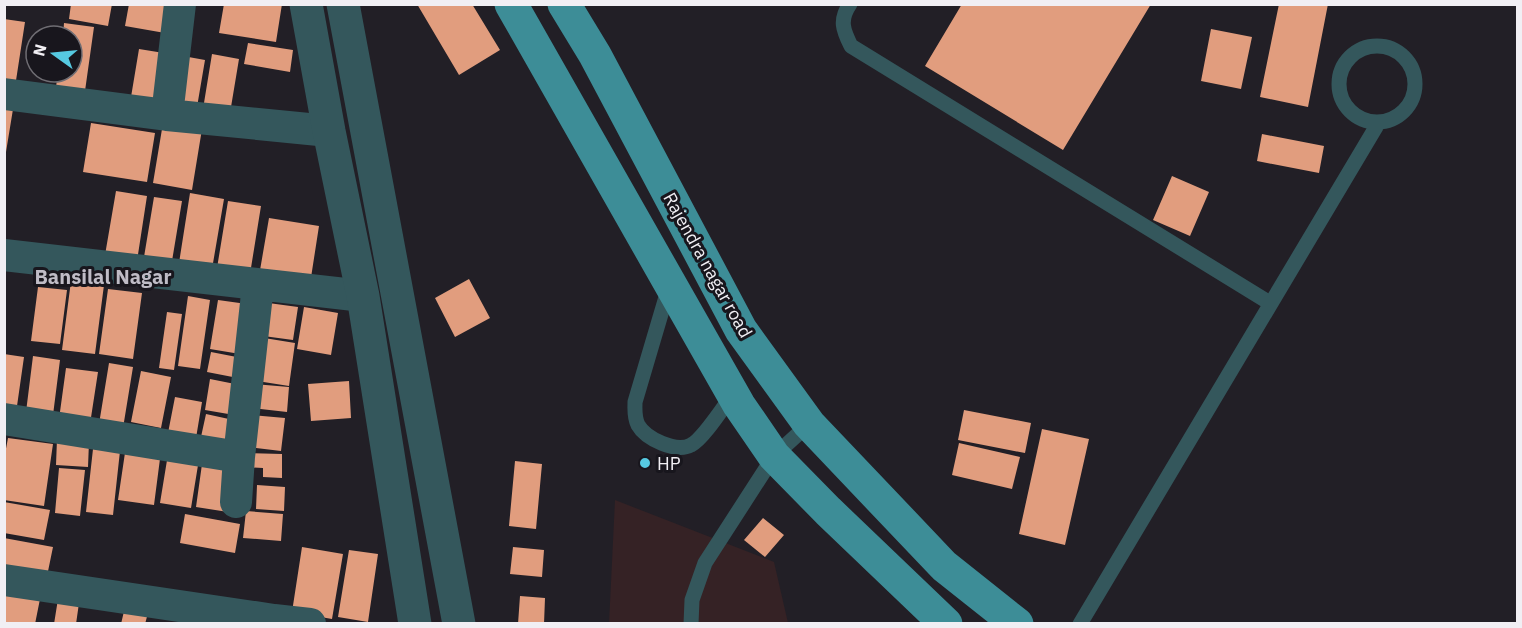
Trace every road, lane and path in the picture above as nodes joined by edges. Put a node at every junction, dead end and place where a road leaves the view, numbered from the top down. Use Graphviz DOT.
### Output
graph roads {
  1 [pos="180,4"];
  2 [pos="306,4"];
  3 [pos="343,4"];
  4 [pos="511,4"];
  5 [pos="564,4"];
  6 [pos="850,4"];
  7 [pos="4,94"];
  8 [pos="167,115"];
  9 [pos="1379,122"];
  10 [pos="329,131"];
  11 [pos="4,255"];
  12 [pos="670,282"];
  13 [pos="258,285"];
  14 [pos="363,296"];
  15 [pos="1270,303"];
  16 [pos="733,394"];
  17 [pos="4,419"];
  18 [pos="809,424"];
  19 [pos="774,456"];
  20 [pos="239,457"];
  21 [pos="236,502"];
  22 [pos="4,580"];
  23 [pos="274,622"];
  24 [pos="309,624"];
  25 [pos="415,624"];
  26 [pos="459,624"];
  27 [pos="691,624"];
  28 [pos="946,624"];
  29 [pos="1017,624"];
  30 [pos="1080,624"];
  1 -- 8 [label="street"];
  2 -- 10 [label="street"];
  3 -- 26 [label="street"];
  4 -- 12 [label="main road"];
  5 -- 18 [label="main road, Rajendra nagar road"];
  6 -- 15 [label="lane"];
  7 -- 8 [label="street"];
  8 -- 10 [label="street"];
  9 -- 9 [label="lane"];
  9 -- 15 [label="lane"];
  10 -- 14 [label="street"];
  11 -- 13 [label="street"];
  12 -- 16 [label="main road"];
  12 -- 16 [label="lane"];
  13 -- 14 [label="street"];
  13 -- 20 [label="street"];
  14 -- 25 [label="street"];
  15 -- 30 [label="lane"];
  16 -- 19 [label="main road"];
  17 -- 20 [label="street"];
  18 -- 19 [label="lane"];
  18 -- 29 [label="main road, Rajendra nagar road"];
  19 -- 27 [label="lane"];
  19 -- 28 [label="main road"];
  20 -- 21 [label="street"];
  22 -- 23 [label="street"];
  23 -- 24 [label="street"];
}
